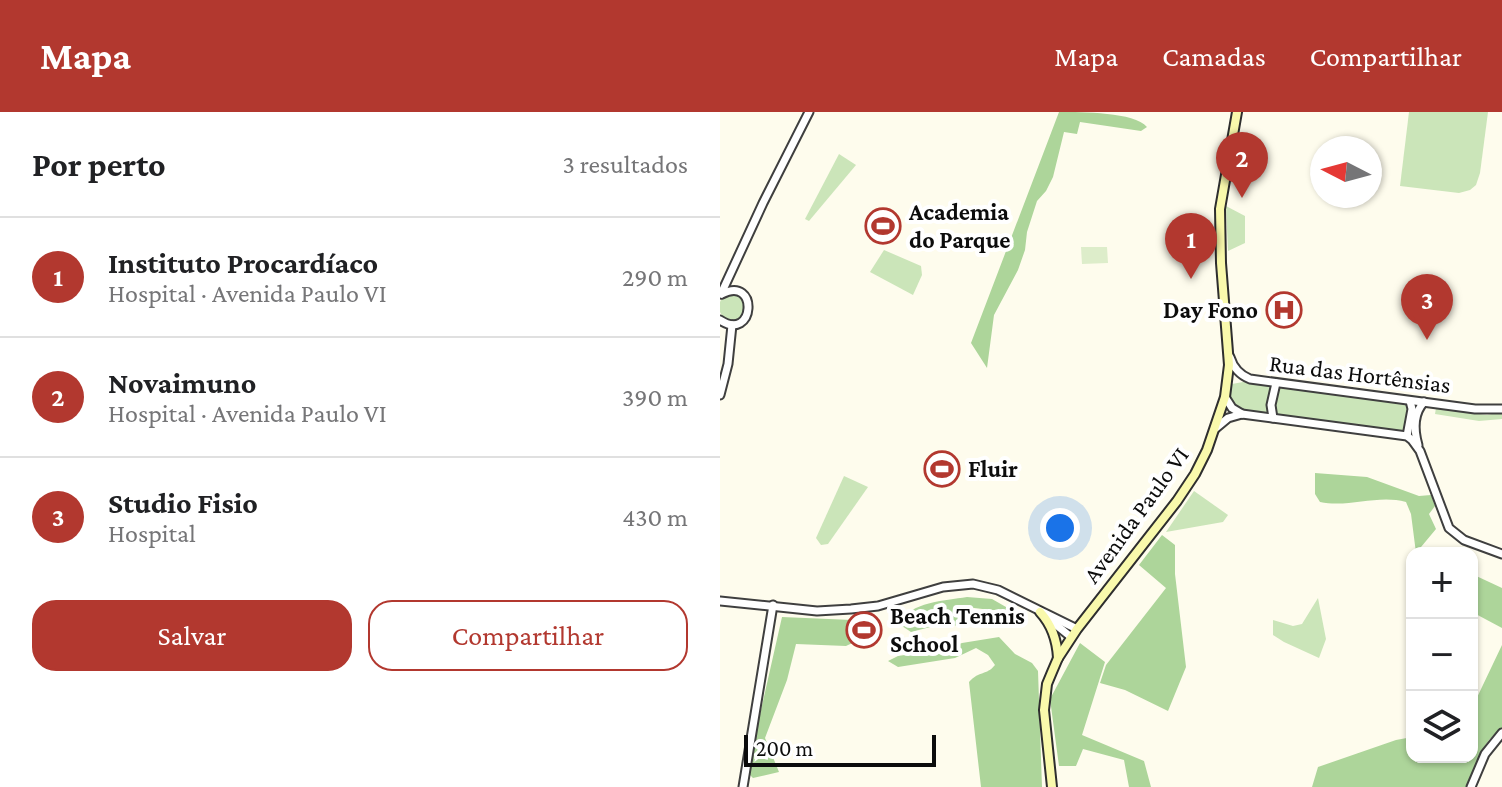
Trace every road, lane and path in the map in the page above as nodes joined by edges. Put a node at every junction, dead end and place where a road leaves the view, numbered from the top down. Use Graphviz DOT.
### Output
graph roads {
  1 [pos="809,112"];
  2 [pos="1237,112"];
  3 [pos="733,270"];
  4 [pos="732,290"];
  5 [pos="720,295"];
  6 [pos="720,320"];
  7 [pos="732,325"];
  8 [pos="1228,351"];
  9 [pos="1250,379"];
  10 [pos="1276,383"];
  11 [pos="1227,386"];
  12 [pos="720,395"];
  13 [pos="1225,397"];
  14 [pos="1410,401"];
  15 [pos="1424,402"];
  16 [pos="1502,409"];
  17 [pos="1242,414"];
  18 [pos="1273,418"];
  19 [pos="1216,428"];
  20 [pos="1407,436"];
  21 [pos="1420,451"];
  22 [pos="1502,554"];
  23 [pos="900,590"];
  24 [pos="909,596"];
  25 [pos="720,601"];
  26 [pos="773,605"];
  27 [pos="1040,612"];
  28 [pos="1077,629"];
  29 [pos="1071,637"];
  30 [pos="1058,658"];
  31 [pos="1502,733"];
  32 [pos="743,787"];
  33 [pos="1052,787"];
  34 [pos="1471,787"];
  1 -- 3 [label="street"];
  2 -- 8 [label="main road, Avenida Paulo VI"];
  3 -- 4 [label="street"];
  3 -- 5 [label="street"];
  4 -- 5 [label="street"];
  4 -- 7 [label="street"];
  6 -- 7 [label="street"];
  7 -- 12 [label="street"];
  8 -- 9 [label="street, Rua das Hortênsias"];
  8 -- 11 [label="main road, Avenida Paulo VI"];
  9 -- 10 [label="street, Rua das Hortênsias"];
  9 -- 11 [label="street"];
  10 -- 14 [label="street, Rua das Hortênsias"];
  10 -- 18 [label="street"];
  11 -- 13 [label="main road, Avenida Paulo VI"];
  13 -- 17 [label="street"];
  13 -- 19 [label="main road, Avenida Paulo VI"];
  14 -- 15 [label="street, Rua das Hortênsias"];
  14 -- 20 [label="street"];
  15 -- 16 [label="street, Rua das Hortênsias"];
  15 -- 21 [label="street"];
  17 -- 18 [label="street"];
  17 -- 19 [label="street"];
  18 -- 20 [label="street"];
  19 -- 28 [label="main road, Avenida Paulo VI"];
  20 -- 21 [label="street"];
  21 -- 22 [label="street"];
  23 -- 24 [label="street"];
  24 -- 26 [label="street"];
  24 -- 27 [label="street"];
  25 -- 26 [label="street"];
  26 -- 32 [label="street"];
  27 -- 28 [label="street"];
  27 -- 29 [label="street"];
  27 -- 30 [label="main road"];
  28 -- 29 [label="main road, Avenida Paulo VI"];
  29 -- 30 [label="main road, Avenida Paulo VI"];
  30 -- 33 [label="main road, Avenida Paulo VI"];
  31 -- 34 [label="street"];
}
